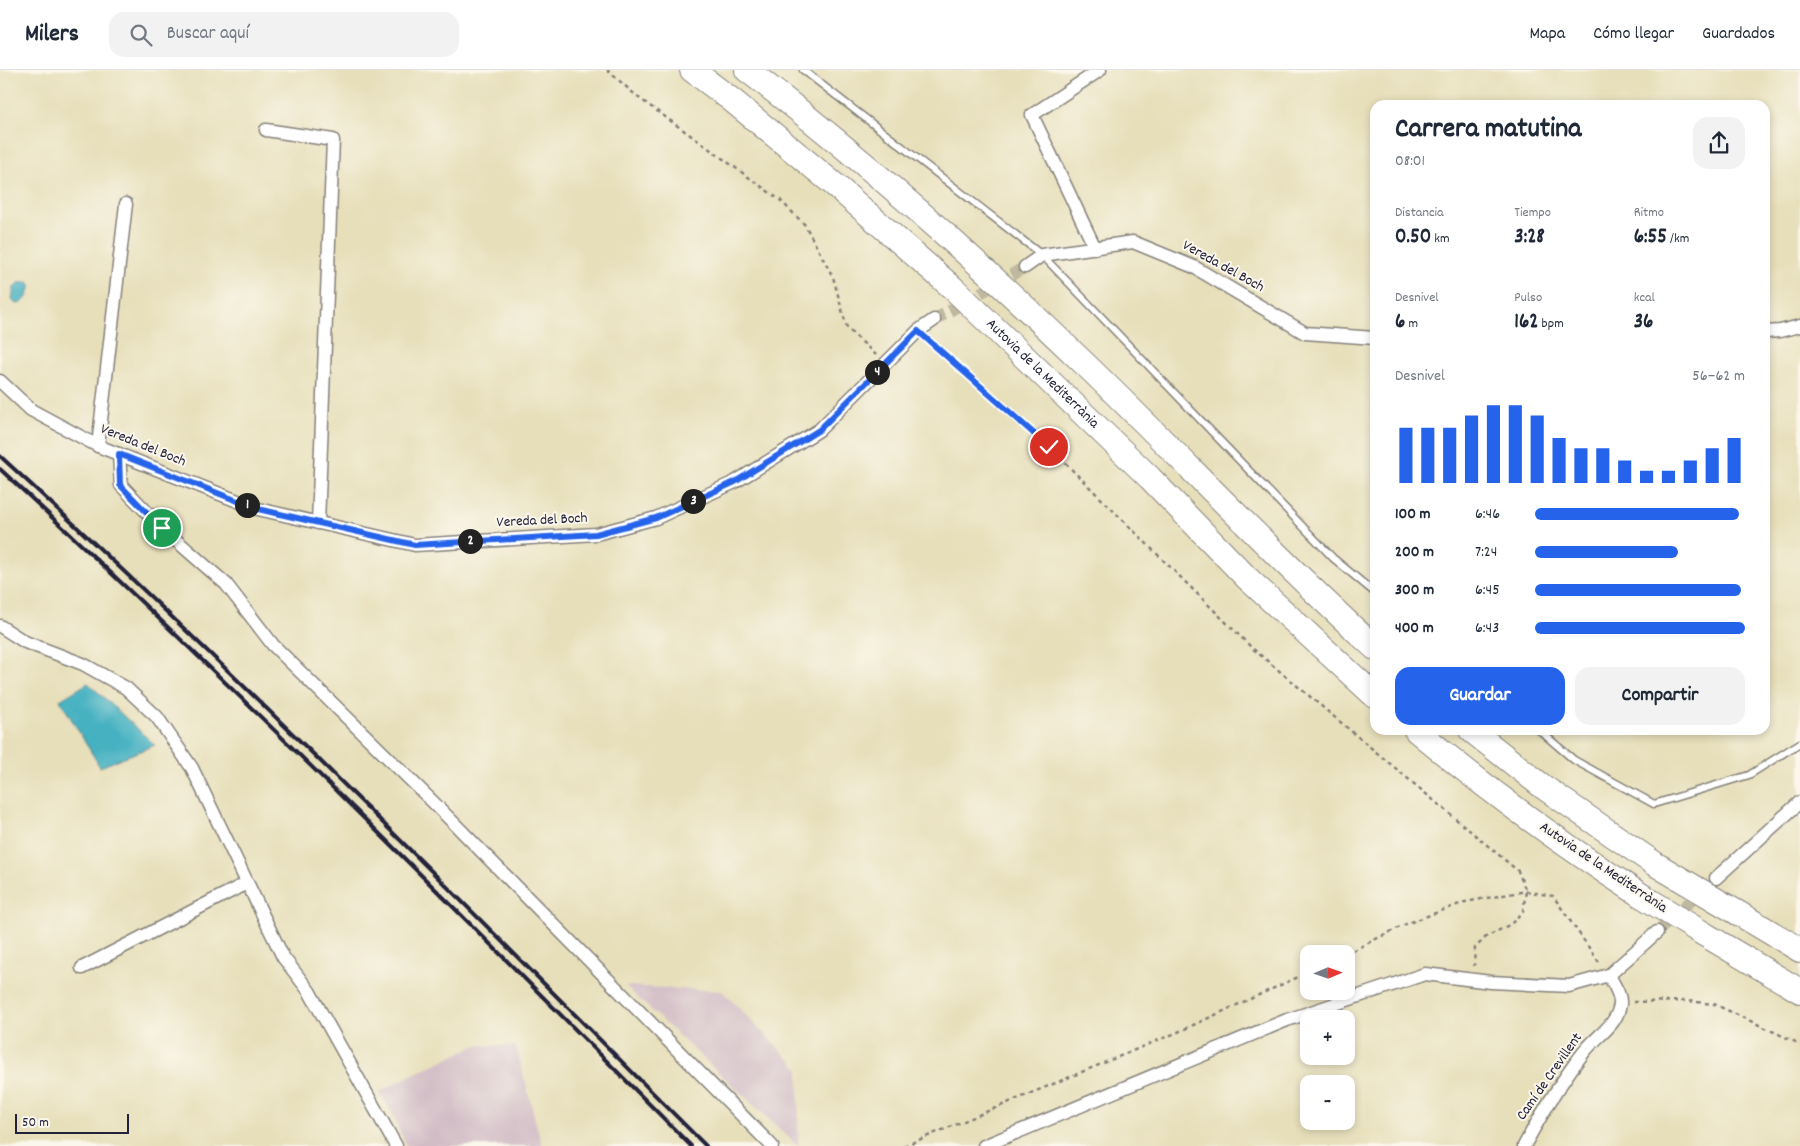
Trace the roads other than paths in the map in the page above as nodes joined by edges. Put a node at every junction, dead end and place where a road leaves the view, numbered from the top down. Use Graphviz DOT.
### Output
graph roads {
  1 [pos="692,70"];
  2 [pos="748,70"];
  3 [pos="802,70"];
  4 [pos="1100,70"];
  5 [pos="266,130"];
  6 [pos="126,204"];
  7 [pos="1095,248"];
  8 [pos="1042,256"];
  9 [pos="1025,267"];
  10 [pos="934,320"];
  11 [pos="1800,326"];
  12 [pos="1770,332"];
  13 [pos="1370,338"];
  14 [pos="0,381"];
  15 [pos="98,446"];
  16 [pos="119,454"];
  17 [pos="318,523"];
  18 [pos="1370,589"];
  19 [pos="0,626"];
  20 [pos="1370,643"];
  21 [pos="1370,691"];
  22 [pos="1422,735"];
  23 [pos="1476,735"];
  24 [pos="1544,735"];
  25 [pos="1800,743"];
  26 [pos="1800,802"];
  27 [pos="1716,878"];
  28 [pos="247,883"];
  29 [pos="1657,932"];
  30 [pos="1800,950"];
  31 [pos="82,968"];
  32 [pos="1609,976"];
  33 [pos="1800,991"];
  34 [pos="396,1146"];
  35 [pos="772,1146"];
  36 [pos="984,1146"];
  37 [pos="1524,1146"];
  1 -- 21 [label="highway, Autovia de la Mediterrània"];
  2 -- 20 [label="highway"];
  3 -- 8 [label="lane"];
  4 -- 7 [label="street"];
  5 -- 17 [label="street"];
  6 -- 15 [label="street"];
  7 -- 8 [label="street, Vereda del Boch"];
  7 -- 13 [label="street, Vereda del Boch"];
  8 -- 9 [label="street, Vereda del Boch"];
  8 -- 18 [label="lane"];
  10 -- 17 [label="street, Vereda del Boch"];
  11 -- 12 [label="street"];
  14 -- 15 [label="street, Vereda del Boch"];
  15 -- 16 [label="street, Vereda del Boch"];
  16 -- 17 [label="street, Vereda del Boch"];
  16 -- 35 [label="street"];
  19 -- 28 [label="street"];
  22 -- 33 [label="highway, Autovia de la Mediterrània, bridge"];
  23 -- 30 [label="highway, bridge"];
  24 -- 25 [label="lane"];
  26 -- 27 [label="street"];
  28 -- 31 [label="street"];
  28 -- 34 [label="street"];
  29 -- 32 [label="street"];
  32 -- 36 [label="street"];
  32 -- 37 [label="street, Camí de Crevillent"];
}
